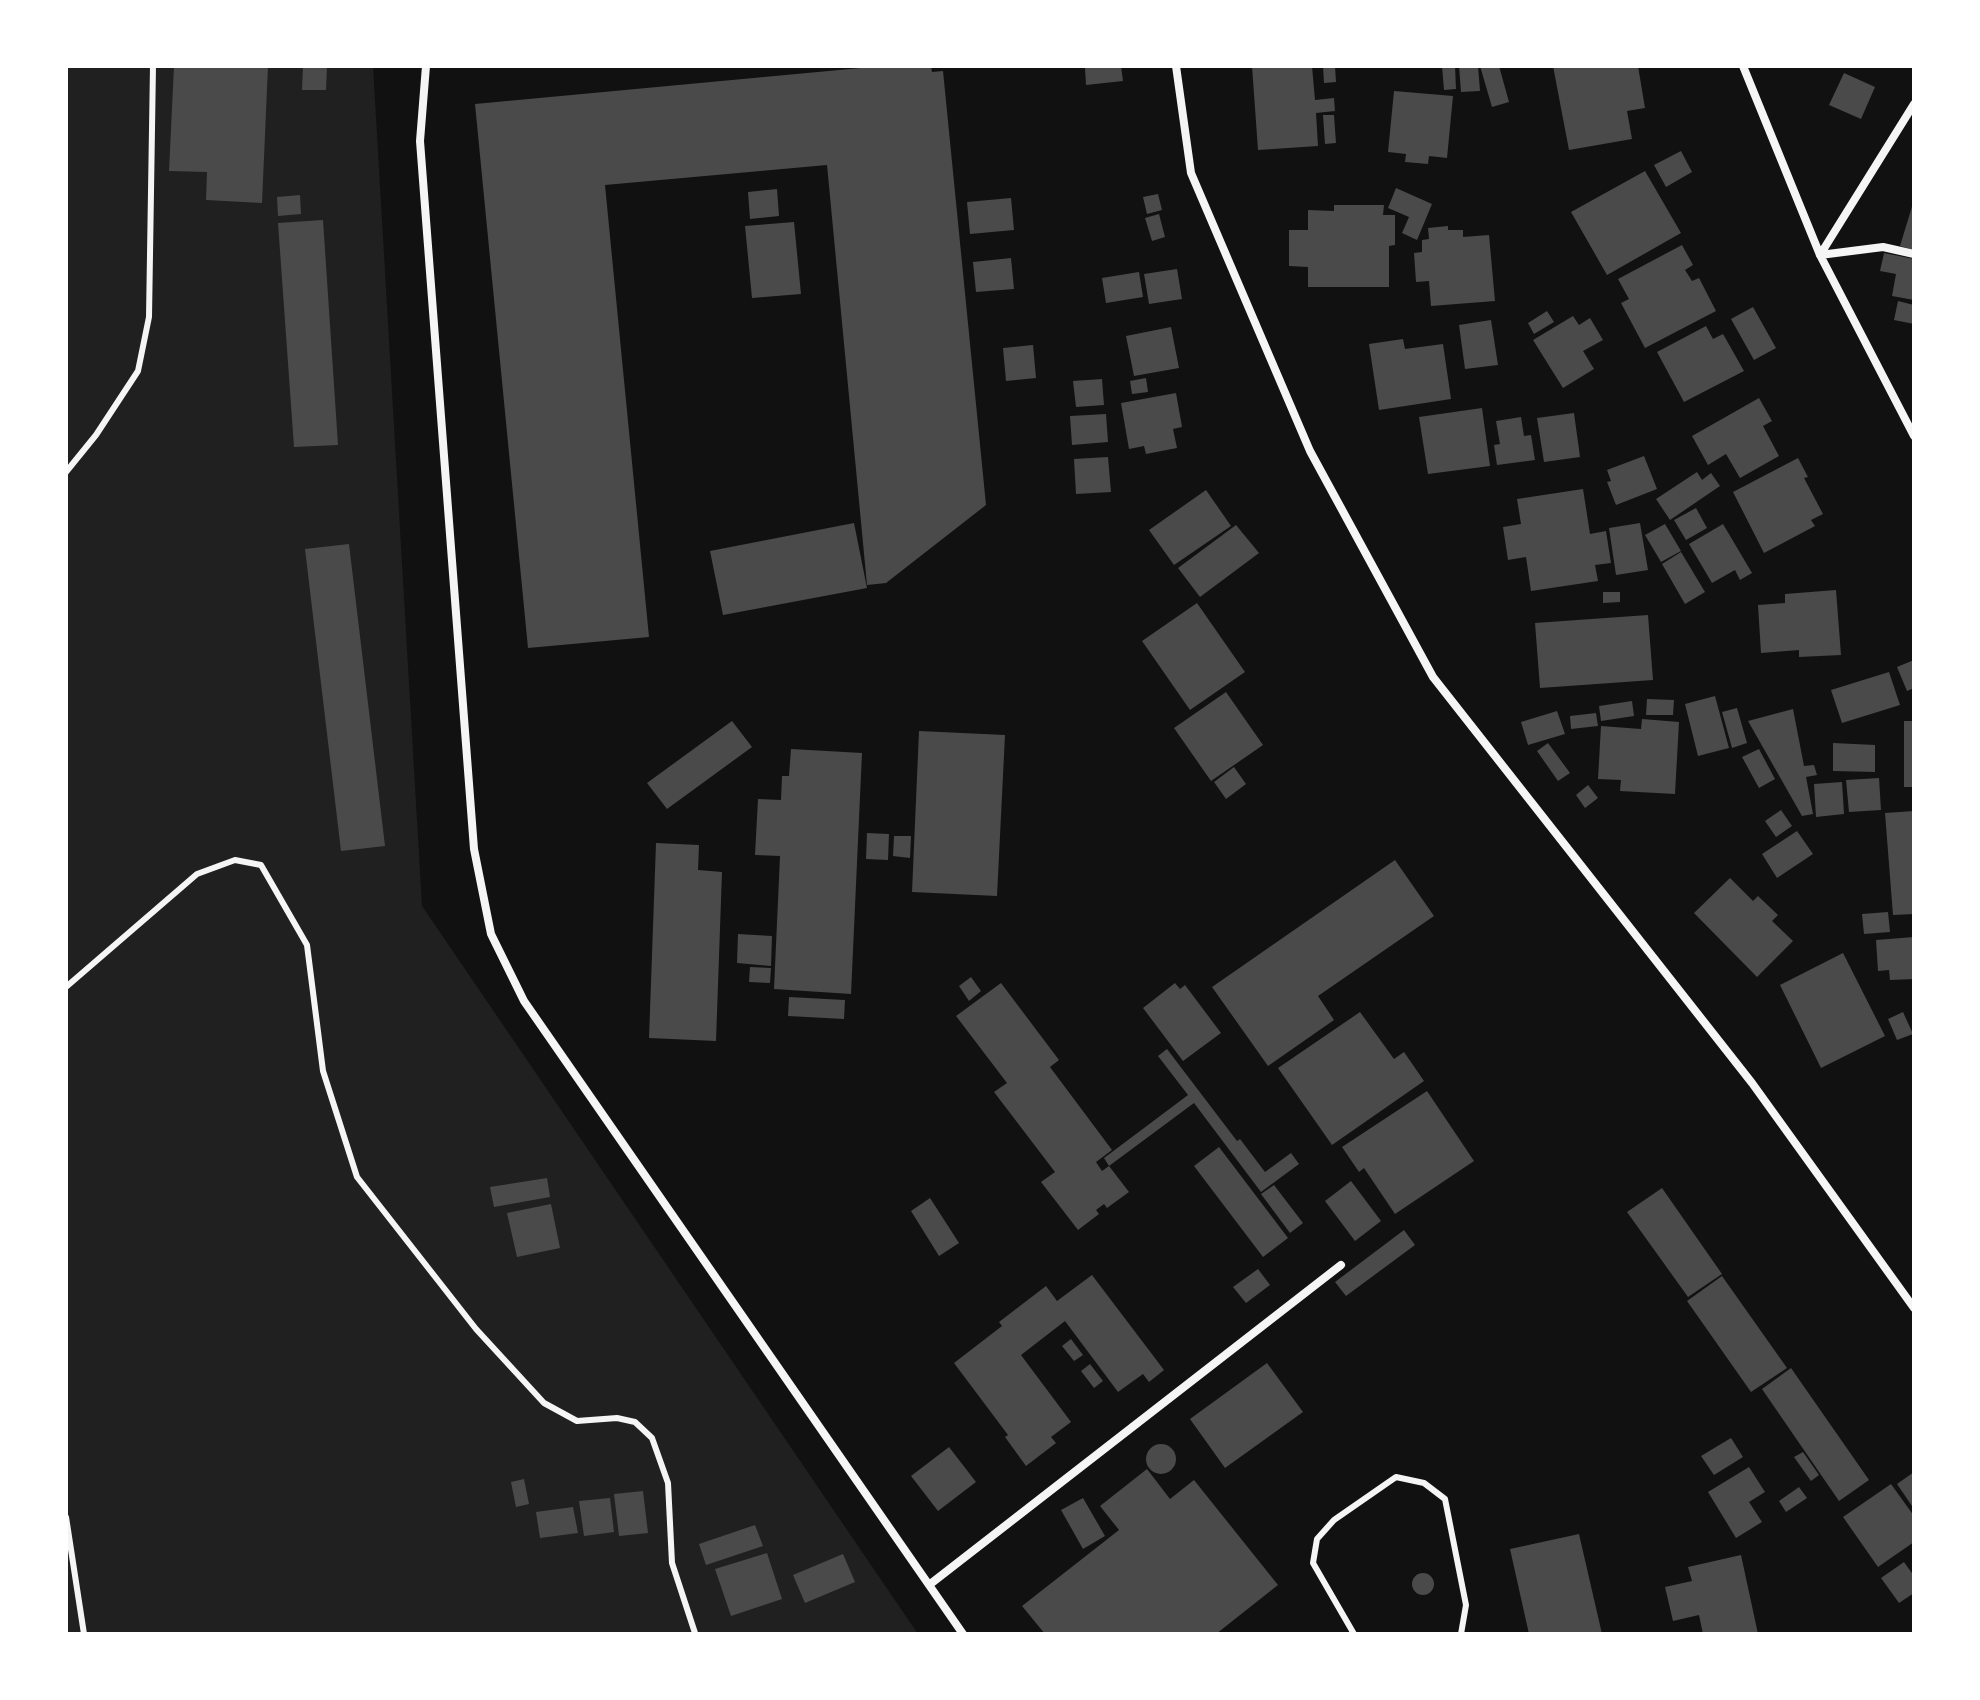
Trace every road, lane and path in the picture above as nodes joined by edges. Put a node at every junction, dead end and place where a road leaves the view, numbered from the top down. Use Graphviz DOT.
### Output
graph roads {
  1 [pos="153,66"];
  2 [pos="426,66"];
  3 [pos="1176,66"];
  4 [pos="1743,66"];
  5 [pos="1914,104"];
  6 [pos="1914,254"];
  7 [pos="1820,255"];
  8 [pos="1914,436"];
  9 [pos="66,472"];
  10 [pos="66,987"];
  11 [pos="1341,1265"];
  12 [pos="1914,1308"];
  13 [pos="66,1517"];
  14 [pos="929,1585"];
  15 [pos="695,1633"];
  16 [pos="84,1634"];
  17 [pos="963,1634"];
  18 [pos="1354,1634"];
  19 [pos="1461,1634"];
  1 -- 9 [label="lane"];
  2 -- 14 [label="street"];
  3 -- 12 [label="street"];
  4 -- 7 [label="street"];
  5 -- 7 [label="street"];
  6 -- 7 [label="street"];
  7 -- 8 [label="street"];
  10 -- 15 [label="lane"];
  11 -- 14 [label="street"];
  13 -- 16 [label="lane"];
  14 -- 17 [label="street"];
  18 -- 19 [label="lane"];
}
